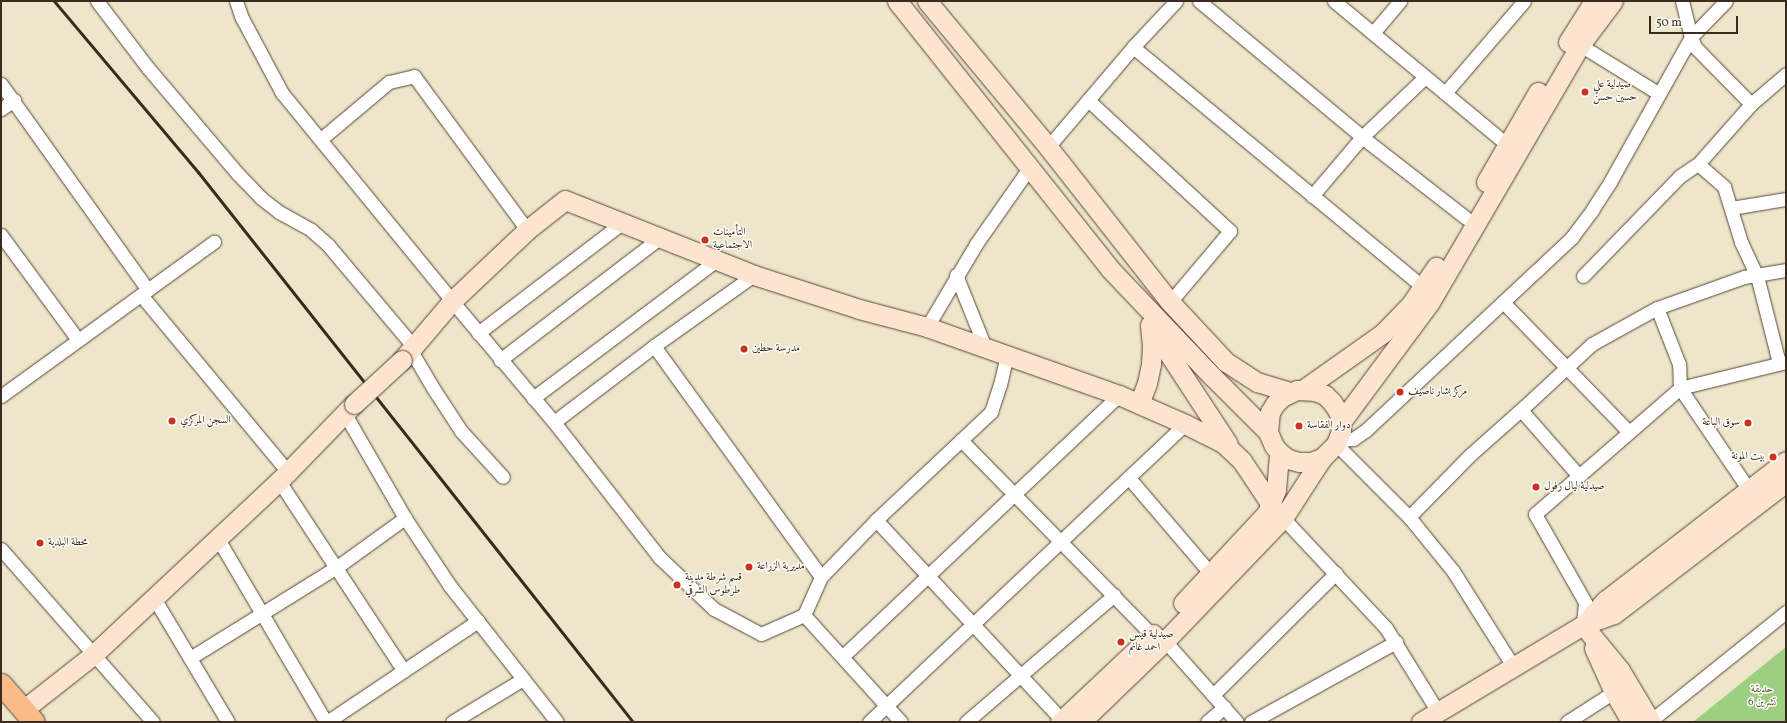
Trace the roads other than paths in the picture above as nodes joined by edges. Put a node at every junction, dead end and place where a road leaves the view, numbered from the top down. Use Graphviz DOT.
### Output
graph roads {
  1 [pos="97,1"];
  2 [pos="236,1"];
  3 [pos="897,1"];
  4 [pos="927,1"];
  5 [pos="1176,1"];
  6 [pos="1199,1"];
  7 [pos="1334,1"];
  8 [pos="1400,1"];
  9 [pos="1524,1"];
  10 [pos="1594,1"];
  11 [pos="1613,1"];
  12 [pos="1682,1"];
  13 [pos="1726,1"];
  14 [pos="1373,33"];
  15 [pos="1691,37"];
  16 [pos="1580,45"];
  17 [pos="1133,48"];
  18 [pos="1786,74"];
  19 [pos="1425,77"];
  20 [pos="1,84"];
  21 [pos="1445,93"];
  22 [pos="1658,93"];
  23 [pos="14,100"];
  24 [pos="1088,100"];
  25 [pos="1751,104"];
  26 [pos="1,109"];
  27 [pos="1362,137"];
  28 [pos="321,139"];
  29 [pos="1506,144"];
  30 [pos="1048,148"];
  31 [pos="1698,164"];
  32 [pos="1030,167"];
  33 [pos="1312,196"];
  34 [pos="1786,199"];
  35 [pos="1731,208"];
  36 [pos="1466,218"];
  37 [pos="623,222"];
  38 [pos="527,230"];
  39 [pos="1,235"];
  40 [pos="661,237"];
  41 [pos="214,242"];
  42 [pos="1130,251"];
  43 [pos="717,260"];
  44 [pos="1110,269"];
  45 [pos="1786,270"];
  46 [pos="754,275"];
  47 [pos="956,275"];
  48 [pos="1583,276"];
  49 [pos="1757,276"];
  50 [pos="1424,287"];
  51 [pos="145,292"];
  52 [pos="452,301"];
  53 [pos="1170,302"];
  54 [pos="1503,302"];
  55 [pos="1144,307"];
  56 [pos="1657,308"];
  57 [pos="1150,325"];
  58 [pos="927,327"];
  59 [pos="478,333"];
  60 [pos="78,340"];
  61 [pos="654,346"];
  62 [pos="985,347"];
  63 [pos="409,352"];
  64 [pos="1007,355"];
  65 [pos="500,360"];
  66 [pos="1783,363"];
  67 [pos="1566,368"];
  68 [pos="1680,388"];
  69 [pos="1297,391"];
  70 [pos="1119,395"];
  71 [pos="1,396"];
  72 [pos="534,398"];
  73 [pos="1139,404"];
  74 [pos="350,409"];
  75 [pos="1521,410"];
  76 [pos="554,422"];
  77 [pos="1341,422"];
  78 [pos="1185,424"];
  79 [pos="1268,432"];
  80 [pos="1629,432"];
  81 [pos="961,440"];
  82 [pos="1337,442"];
  83 [pos="1233,451"];
  84 [pos="1279,452"];
  85 [pos="1322,458"];
  86 [pos="1785,463"];
  87 [pos="1579,476"];
  88 [pos="284,477"];
  89 [pos="503,477"];
  90 [pos="1129,478"];
  91 [pos="1786,482"];
  92 [pos="1749,490"];
  93 [pos="1014,494"];
  94 [pos="1277,512"];
  95 [pos="405,518"];
  96 [pos="1410,518"];
  97 [pos="876,520"];
  98 [pos="218,539"];
  99 [pos="1061,541"];
  100 [pos="1,549"];
  101 [pos="337,567"];
  102 [pos="1336,573"];
  103 [pos="1211,574"];
  104 [pos="821,576"];
  105 [pos="928,576"];
  106 [pos="1114,595"];
  107 [pos="154,598"];
  108 [pos="1786,612"];
  109 [pos="261,613"];
  110 [pos="804,615"];
  111 [pos="478,621"];
  112 [pos="973,624"];
  113 [pos="1583,625"];
  114 [pos="1159,638"];
  115 [pos="1396,642"];
  116 [pos="93,655"];
  117 [pos="843,656"];
  118 [pos="190,658"];
  119 [pos="1513,666"];
  120 [pos="404,671"];
  121 [pos="1021,675"];
  122 [pos="523,679"];
  123 [pos="1,684"];
  124 [pos="1614,692"];
  125 [pos="1213,695"];
  126 [pos="886,705"];
  127 [pos="1224,707"];
  128 [pos="1438,712"];
  129 [pos="28,716"];
  130 [pos="1068,721"];
  131 [pos="153,722"];
  132 [pos="228,722"];
  133 [pos="326,722"];
  134 [pos="452,722"];
  135 [pos="557,722"];
  136 [pos="868,722"];
  137 [pos="901,722"];
  138 [pos="966,722"];
  139 [pos="1207,722"];
  140 [pos="1237,722"];
  141 [pos="1251,722"];
  142 [pos="1421,722"];
  143 [pos="1568,722"];
  144 [pos="1631,722"];
  145 [pos="1650,722"];
  1 -- 63 [label="street"];
  2 -- 28 [label="street"];
  3 -- 32 [label="main road"];
  4 -- 30 [label="main road"];
  5 -- 17 [label="street"];
  6 -- 27 [label="street"];
  7 -- 14 [label="street"];
  8 -- 14 [label="street"];
  9 -- 21 [label="street"];
  10 -- 29 [label="main road"];
  11 -- 16 [label="main road"];
  12 -- 15 [label="street"];
  13 -- 15 [label="street"];
  14 -- 19 [label="street"];
  15 -- 22 [label="street"];
  15 -- 25 [label="street"];
  16 -- 22 [label="street"];
  16 -- 77 [label="main road"];
  17 -- 24 [label="street"];
  17 -- 33 [label="street"];
  18 -- 25 [label="street"];
  19 -- 21 [label="street"];
  19 -- 27 [label="street"];
  20 -- 23 [label="street"];
  21 -- 29 [label="street"];
  22 -- 54 [label="street"];
  23 -- 26 [label="street"];
  23 -- 51 [label="street"];
  24 -- 30 [label="street"];
  24 -- 53 [label="street"];
  25 -- 31 [label="street"];
  27 -- 33 [label="street"];
  27 -- 36 [label="street"];
  28 -- 38 [label="street"];
  28 -- 52 [label="street"];
  29 -- 36 [label="main road"];
  30 -- 42 [label="main road"];
  31 -- 35 [label="street"];
  31 -- 48 [label="street"];
  32 -- 44 [label="main road"];
  32 -- 47 [label="street"];
  33 -- 50 [label="street"];
  34 -- 35 [label="street"];
  35 -- 49 [label="street"];
  36 -- 50 [label="main road"];
  37 -- 38 [label="main road"];
  37 -- 40 [label="main road"];
  37 -- 59 [label="street"];
  38 -- 52 [label="main road"];
  39 -- 60 [label="street"];
  40 -- 43 [label="main road"];
  40 -- 65 [label="street"];
  41 -- 51 [label="street"];
  42 -- 44 [label="main road"];
  42 -- 53 [label="main road"];
  43 -- 46 [label="main road"];
  43 -- 72 [label="street"];
  44 -- 55 [label="main road"];
  45 -- 49 [label="street"];
  46 -- 58 [label="main road"];
  46 -- 61 [label="street"];
  47 -- 58 [label="street"];
  47 -- 62 [label="street"];
  49 -- 56 [label="street"];
  49 -- 66 [label="street"];
  50 -- 69 [label="main road"];
  51 -- 60 [label="street"];
  51 -- 88 [label="street"];
  52 -- 59 [label="street"];
  52 -- 63 [label="main road"];
  53 -- 69 [label="main road"];
  54 -- 67 [label="street"];
  54 -- 82 [label="street"];
  55 -- 57 [label="main road"];
  55 -- 79 [label="main road"];
  56 -- 67 [label="street"];
  56 -- 68 [label="street"];
  57 -- 73 [label="main road"];
  57 -- 83 [label="main road"];
  58 -- 62 [label="main road"];
  59 -- 65 [label="street"];
  60 -- 71 [label="street"];
  61 -- 76 [label="street"];
  61 -- 104 [label="street"];
  62 -- 64 [label="main road"];
  63 -- 74 [label="main road, bridge"];
  63 -- 89 [label="street"];
  64 -- 70 [label="main road"];
  64 -- 81 [label="street"];
  65 -- 72 [label="street"];
  66 -- 68 [label="street"];
  67 -- 75 [label="street"];
  67 -- 80 [label="street"];
  68 -- 80 [label="street"];
  68 -- 92 [label="street"];
  69 -- 77 [label="main road"];
  69 -- 79 [label="main road"];
  70 -- 73 [label="main road"];
  70 -- 93 [label="street"];
  72 -- 76 [label="street"];
  73 -- 78 [label="main road"];
  74 -- 88 [label="main road"];
  74 -- 95 [label="street"];
  75 -- 87 [label="street"];
  75 -- 96 [label="street"];
  76 -- 110 [label="street"];
  77 -- 82 [label="main road"];
  78 -- 83 [label="main road"];
  78 -- 90 [label="street"];
  79 -- 84 [label="main road"];
  80 -- 87 [label="street"];
  81 -- 93 [label="street"];
  81 -- 97 [label="street"];
  82 -- 85 [label="main road"];
  82 -- 96 [label="street"];
  83 -- 94 [label="main road"];
  84 -- 85 [label="main road"];
  84 -- 94 [label="main road"];
  85 -- 94 [label="main road"];
  86 -- 92 [label="main road"];
  87 -- 113 [label="street"];
  88 -- 98 [label="main road"];
  88 -- 101 [label="street"];
  90 -- 99 [label="street"];
  90 -- 103 [label="street"];
  91 -- 113 [label="main road"];
  92 -- 113 [label="main road"];
  93 -- 99 [label="street"];
  93 -- 105 [label="street"];
  94 -- 102 [label="street"];
  94 -- 103 [label="main road"];
  94 -- 114 [label="main road"];
  95 -- 101 [label="street"];
  95 -- 111 [label="street"];
  96 -- 119 [label="street"];
  97 -- 104 [label="street"];
  97 -- 105 [label="street"];
  98 -- 107 [label="main road"];
  98 -- 109 [label="street"];
  99 -- 106 [label="street"];
  99 -- 112 [label="street"];
  100 -- 116 [label="street"];
  101 -- 109 [label="street"];
  101 -- 120 [label="street"];
  102 -- 115 [label="street"];
  102 -- 125 [label="street"];
  103 -- 114 [label="main road"];
  104 -- 110 [label="street"];
  105 -- 112 [label="street"];
  105 -- 117 [label="street"];
  106 -- 114 [label="street"];
  106 -- 121 [label="street"];
  107 -- 116 [label="main road"];
  107 -- 118 [label="street"];
  108 -- 145 [label="street"];
  109 -- 118 [label="street"];
  109 -- 133 [label="street"];
  110 -- 117 [label="street"];
  111 -- 120 [label="street"];
  111 -- 122 [label="street"];
  112 -- 121 [label="street"];
  112 -- 126 [label="street"];
  113 -- 119 [label="main road"];
  113 -- 124 [label="main road"];
  113 -- 145 [label="main road"];
  114 -- 125 [label="street"];
  114 -- 130 [label="main road"];
  115 -- 128 [label="street"];
  115 -- 141 [label="street"];
  116 -- 129 [label="main road"];
  116 -- 131 [label="street"];
  117 -- 126 [label="street"];
  118 -- 132 [label="street"];
  119 -- 128 [label="main road"];
  120 -- 133 [label="street"];
  121 -- 130 [label="street"];
  121 -- 138 [label="street"];
  122 -- 134 [label="street"];
  122 -- 135 [label="street"];
  123 -- 129 [label="main road"];
  124 -- 143 [label="street"];
  124 -- 144 [label="main road"];
  125 -- 127 [label="street"];
  126 -- 136 [label="street"];
  126 -- 137 [label="street"];
  127 -- 139 [label="street"];
  127 -- 140 [label="street"];
  128 -- 142 [label="main road"];
}
